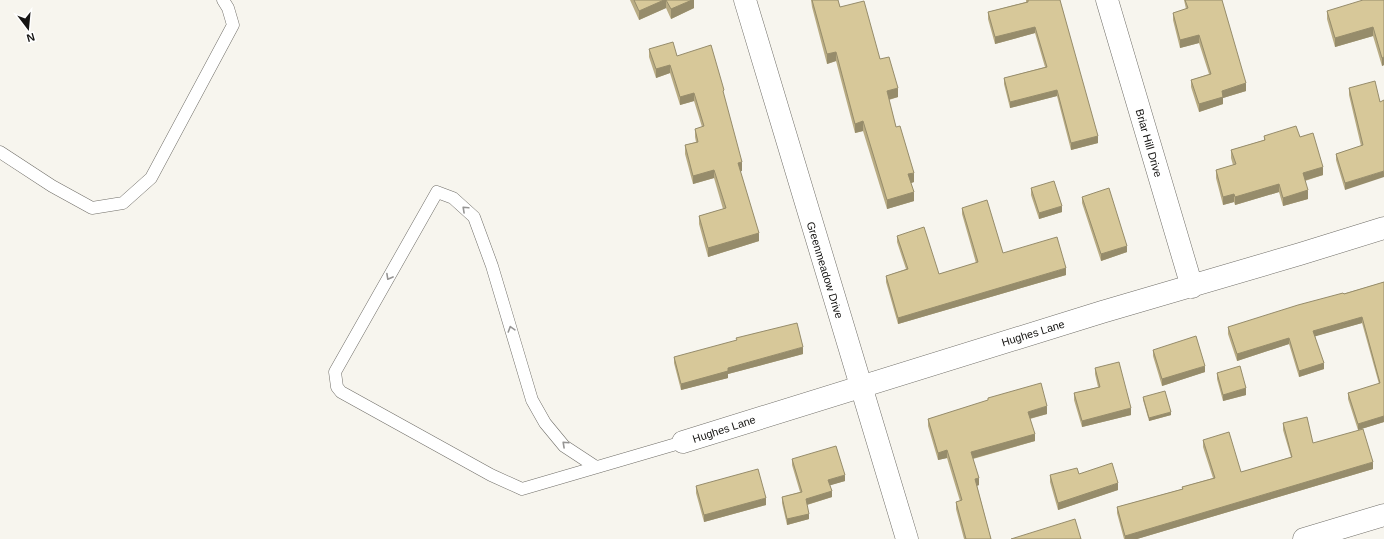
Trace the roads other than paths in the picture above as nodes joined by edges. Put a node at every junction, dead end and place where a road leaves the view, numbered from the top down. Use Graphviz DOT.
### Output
graph roads {
  1 [pos="223,0"];
  2 [pos="745,0"];
  3 [pos="1107,0"];
  4 [pos="0,152"];
  5 [pos="1384,228"];
  6 [pos="1192,287"];
  7 [pos="860,386"];
  8 [pos="683,442"];
  9 [pos="596,468"];
  10 [pos="1384,515"];
  11 [pos="907,539"];
  12 [pos="1304,539"];
  1 -- 4 [label="lane"];
  2 -- 7 [label="street, Greenmeadow Drive"];
  3 -- 6 [label="street, Briar Hill Drive"];
  5 -- 6 [label="street, Hughes Lane"];
  6 -- 7 [label="street, Hughes Lane"];
  7 -- 8 [label="street, Hughes Lane"];
  7 -- 11 [label="street, Greenmeadow Drive"];
  8 -- 9 [label="lane"];
  9 -- 9 [label="lane, one-way"];
  10 -- 12 [label="street"];
}
